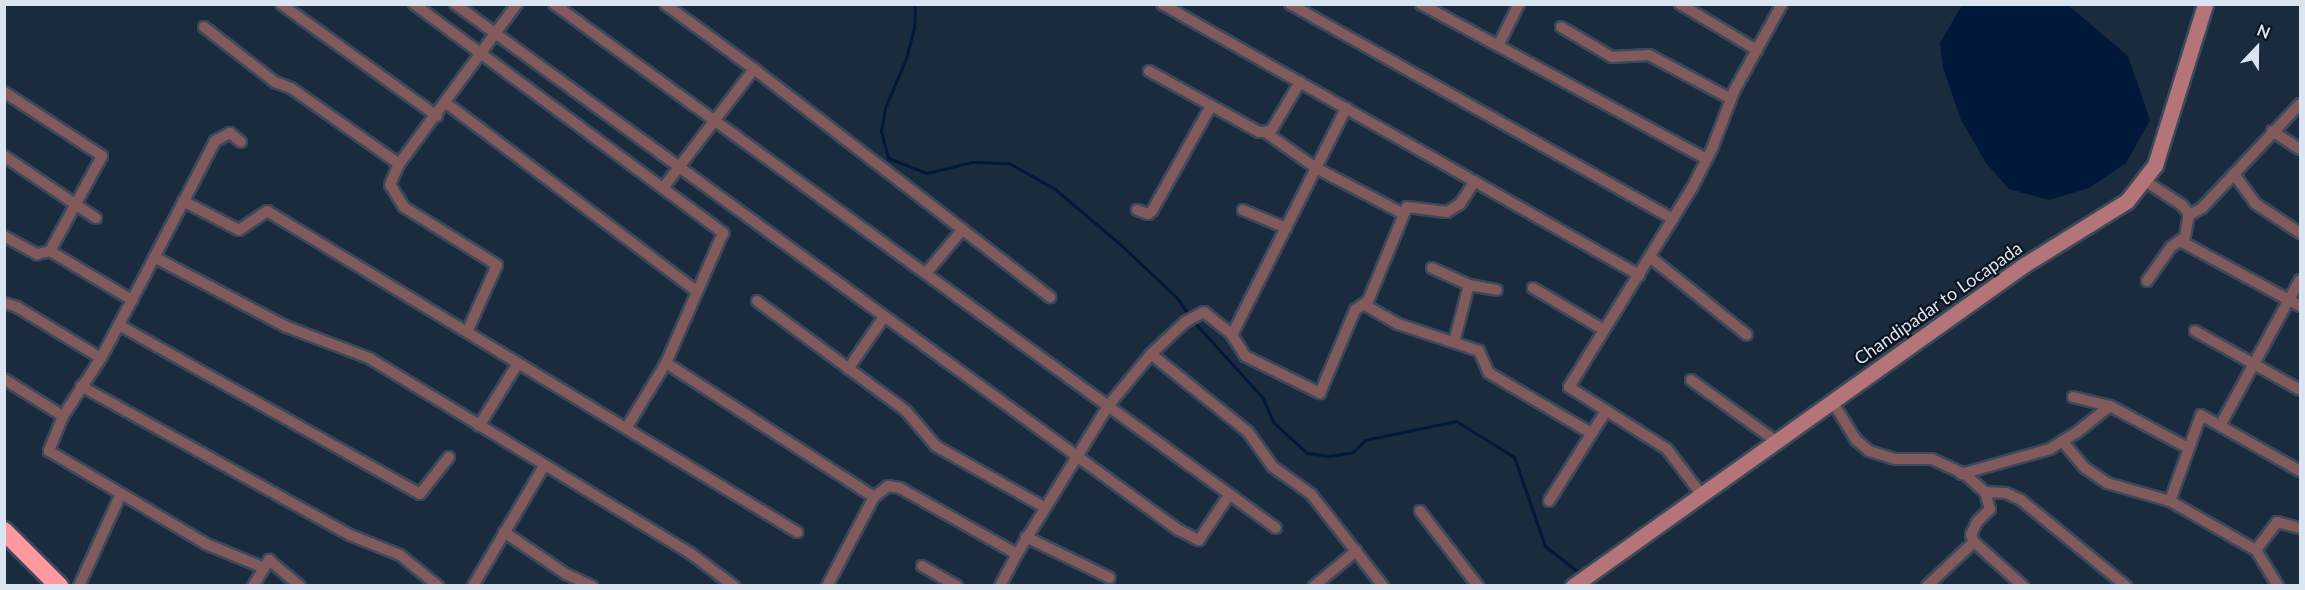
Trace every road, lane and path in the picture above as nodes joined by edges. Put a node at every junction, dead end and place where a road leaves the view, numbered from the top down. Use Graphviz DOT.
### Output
graph roads {
  1 [pos="281,4"];
  2 [pos="414,4"];
  3 [pos="455,4"];
  4 [pos="517,4"];
  5 [pos="554,4"];
  6 [pos="665,4"];
  7 [pos="1162,4"];
  8 [pos="1290,4"];
  9 [pos="1421,4"];
  10 [pos="1519,4"];
  11 [pos="1680,4"];
  12 [pos="1782,4"];
  13 [pos="2205,4"];
  14 [pos="204,27"];
  15 [pos="1561,27"];
  16 [pos="492,32"];
  17 [pos="1499,44"];
  18 [pos="1757,50"];
  19 [pos="482,53"];
  20 [pos="754,69"];
  21 [pos="1149,71"];
  22 [pos="1300,82"];
  23 [pos="4,92"];
  24 [pos="1731,99"];
  25 [pos="446,103"];
  26 [pos="2301,104"];
  27 [pos="1211,105"];
  28 [pos="1346,108"];
  29 [pos="437,116"];
  30 [pos="716,119"];
  31 [pos="2272,131"];
  32 [pos="1265,132"];
  33 [pos="241,142"];
  34 [pos="2301,149"];
  35 [pos="4,156"];
  36 [pos="1707,159"];
  37 [pos="399,164"];
  38 [pos="679,168"];
  39 [pos="1316,168"];
  40 [pos="2234,174"];
  41 [pos="1475,181"];
  42 [pos="2145,181"];
  43 [pos="663,188"];
  44 [pos="183,201"];
  45 [pos="77,202"];
  46 [pos="1137,210"];
  47 [pos="1243,210"];
  48 [pos="1404,214"];
  49 [pos="2188,216"];
  50 [pos="96,218"];
  51 [pos="1673,219"];
  52 [pos="1286,228"];
  53 [pos="963,229"];
  54 [pos="2301,233"];
  55 [pos="4,236"];
  56 [pos="2182,239"];
  57 [pos="50,251"];
  58 [pos="154,257"];
  59 [pos="1650,257"];
  60 [pos="1432,268"];
  61 [pos="926,273"];
  62 [pos="1639,275"];
  63 [pos="2301,280"];
  64 [pos="2147,281"];
  65 [pos="1469,285"];
  66 [pos="1533,288"];
  67 [pos="1497,290"];
  68 [pos="696,291"];
  69 [pos="1050,297"];
  70 [pos="132,300"];
  71 [pos="2290,300"];
  72 [pos="757,301"];
  73 [pos="4,303"];
  74 [pos="1363,304"];
  75 [pos="2301,306"];
  76 [pos="884,316"];
  77 [pos="119,325"];
  78 [pos="1604,330"];
  79 [pos="2195,331"];
  80 [pos="467,332"];
  81 [pos="1232,335"];
  82 [pos="1747,335"];
  83 [pos="1454,342"];
  84 [pos="1151,354"];
  85 [pos="101,358"];
  86 [pos="518,363"];
  87 [pos="666,363"];
  88 [pos="2254,364"];
  89 [pos="848,369"];
  90 [pos="4,379"];
  91 [pos="1691,380"];
  92 [pos="81,386"];
  93 [pos="2301,390"];
  94 [pos="2073,397"];
  95 [pos="1832,401"];
  96 [pos="1108,406"];
  97 [pos="2110,406"];
  98 [pos="1606,411"];
  99 [pos="63,416"];
  100 [pos="2221,424"];
  101 [pos="479,426"];
  102 [pos="627,427"];
  103 [pos="1591,433"];
  104 [pos="1776,441"];
  105 [pos="2063,442"];
  106 [pos="2188,448"];
  107 [pos="1075,456"];
  108 [pos="449,457"];
  109 [pos="544,466"];
  110 [pos="2301,471"];
  111 [pos="1961,474"];
  112 [pos="1985,492"];
  113 [pos="121,494"];
  114 [pos="1701,494"];
  115 [pos="1229,495"];
  116 [pos="874,497"];
  117 [pos="1549,501"];
  118 [pos="2170,501"];
  119 [pos="1044,507"];
  120 [pos="1420,511"];
  121 [pos="1276,528"];
  122 [pos="2301,528"];
  123 [pos="4,531"];
  124 [pos="504,532"];
  125 [pos="797,532"];
  126 [pos="1026,537"];
  127 [pos="1974,542"];
  128 [pos="4,543"];
  129 [pos="2256,550"];
  130 [pos="1356,551"];
  131 [pos="1017,554"];
  132 [pos="922,566"];
  133 [pos="262,567"];
  134 [pos="1110,578"];
  135 [pos="46,585"];
  136 [pos="59,585"];
  137 [pos="79,585"];
  138 [pos="253,585"];
  139 [pos="300,585"];
  140 [pos="438,585"];
  141 [pos="473,585"];
  142 [pos="592,585"];
  143 [pos="734,585"];
  144 [pos="827,585"];
  145 [pos="957,585"];
  146 [pos="1000,585"];
  147 [pos="1314,585"];
  148 [pos="1383,585"];
  149 [pos="1478,585"];
  150 [pos="1573,585"];
  151 [pos="1927,585"];
  152 [pos="2023,585"];
  153 [pos="2126,585"];
  154 [pos="2278,585"];
  1 -- 29 [label="street"];
  2 -- 19 [label="street"];
  3 -- 16 [label="street"];
  4 -- 16 [label="street"];
  5 -- 30 [label="street"];
  6 -- 20 [label="street"];
  7 -- 22 [label="street"];
  8 -- 51 [label="street"];
  9 -- 17 [label="street"];
  10 -- 17 [label="street"];
  11 -- 18 [label="street"];
  12 -- 18 [label="street"];
  13 -- 42 [label="street, Chandipadar to Locapada"];
  14 -- 37 [label="street"];
  15 -- 24 [label="street"];
  16 -- 19 [label="street"];
  16 -- 38 [label="street"];
  17 -- 36 [label="street"];
  18 -- 24 [label="street"];
  19 -- 25 [label="street"];
  19 -- 43 [label="street"];
  20 -- 30 [label="street"];
  20 -- 53 [label="street"];
  21 -- 27 [label="street"];
  22 -- 28 [label="street"];
  22 -- 32 [label="street"];
  23 -- 45 [label="street"];
  24 -- 36 [label="street"];
  25 -- 29 [label="street"];
  25 -- 68 [label="street"];
  26 -- 31 [label="street"];
  27 -- 32 [label="street"];
  27 -- 46 [label="street"];
  28 -- 39 [label="street"];
  28 -- 41 [label="street"];
  29 -- 37 [label="street"];
  30 -- 38 [label="street"];
  30 -- 61 [label="street"];
  31 -- 34 [label="street"];
  31 -- 40 [label="street"];
  32 -- 39 [label="street"];
  33 -- 44 [label="street"];
  35 -- 45 [label="street"];
  36 -- 51 [label="street"];
  37 -- 80 [label="street"];
  38 -- 43 [label="street"];
  38 -- 76 [label="street"];
  39 -- 48 [label="street"];
  39 -- 52 [label="street"];
  40 -- 49 [label="street"];
  40 -- 54 [label="street"];
  41 -- 48 [label="street"];
  41 -- 62 [label="street"];
  42 -- 49 [label="street"];
  42 -- 95 [label="street, Chandipadar to Locapada"];
  43 -- 68 [label="street"];
  44 -- 58 [label="street"];
  44 -- 80 [label="street"];
  45 -- 50 [label="street"];
  45 -- 57 [label="street"];
  47 -- 52 [label="street"];
  48 -- 74 [label="street"];
  49 -- 56 [label="street"];
  51 -- 59 [label="street"];
  52 -- 81 [label="street"];
  53 -- 61 [label="street"];
  53 -- 69 [label="street"];
  55 -- 57 [label="street"];
  56 -- 64 [label="street"];
  56 -- 71 [label="street"];
  57 -- 70 [label="street"];
  58 -- 70 [label="street"];
  58 -- 101 [label="street"];
  59 -- 62 [label="street"];
  59 -- 82 [label="street"];
  60 -- 65 [label="street"];
  61 -- 96 [label="street"];
  62 -- 78 [label="street"];
  63 -- 71 [label="street"];
  65 -- 67 [label="street"];
  65 -- 83 [label="street"];
  66 -- 78 [label="street"];
  68 -- 87 [label="street"];
  70 -- 77 [label="street"];
  71 -- 75 [label="street"];
  71 -- 88 [label="street"];
  72 -- 89 [label="street"];
  73 -- 85 [label="street"];
  74 -- 81 [label="street"];
  74 -- 83 [label="street"];
  76 -- 89 [label="street"];
  76 -- 107 [label="street"];
  77 -- 85 [label="street"];
  77 -- 108 [label="street"];
  78 -- 98 [label="street"];
  79 -- 88 [label="street"];
  80 -- 86 [label="street"];
  81 -- 84 [label="street"];
  83 -- 103 [label="street"];
  84 -- 96 [label="street"];
  84 -- 130 [label="street"];
  85 -- 92 [label="street"];
  86 -- 101 [label="street"];
  86 -- 102 [label="street"];
  87 -- 102 [label="street"];
  87 -- 116 [label="street"];
  88 -- 93 [label="street"];
  88 -- 100 [label="street"];
  89 -- 119 [label="street"];
  90 -- 99 [label="street"];
  91 -- 104 [label="street"];
  92 -- 99 [label="street"];
  92 -- 140 [label="street"];
  94 -- 97 [label="street"];
  95 -- 104 [label="street, Chandipadar to Locapada"];
  95 -- 111 [label="street"];
  96 -- 107 [label="street"];
  96 -- 115 [label="street"];
  97 -- 105 [label="street"];
  97 -- 106 [label="street"];
  98 -- 103 [label="street"];
  98 -- 114 [label="street"];
  99 -- 113 [label="street"];
  100 -- 106 [label="street"];
  100 -- 110 [label="street"];
  101 -- 109 [label="street"];
  102 -- 125 [label="street"];
  103 -- 117 [label="street"];
  104 -- 114 [label="street, Chandipadar to Locapada"];
  105 -- 111 [label="street"];
  105 -- 118 [label="street"];
  106 -- 118 [label="street"];
  107 -- 115 [label="street"];
  107 -- 119 [label="street"];
  109 -- 124 [label="street"];
  109 -- 143 [label="street"];
  111 -- 112 [label="street"];
  112 -- 127 [label="street"];
  112 -- 153 [label="street"];
  113 -- 133 [label="street"];
  113 -- 137 [label="street"];
  114 -- 150 [label="street, Chandipadar to Locapada"];
  115 -- 121 [label="street"];
  116 -- 131 [label="street"];
  116 -- 144 [label="street"];
  118 -- 129 [label="street"];
  119 -- 126 [label="street"];
  120 -- 149 [label="street"];
  122 -- 129 [label="street"];
  123 -- 136 [label="highway"];
  124 -- 141 [label="street"];
  124 -- 142 [label="street"];
  126 -- 131 [label="street"];
  126 -- 134 [label="street"];
  127 -- 151 [label="street"];
  127 -- 152 [label="street"];
  128 -- 135 [label="highway"];
  129 -- 154 [label="street"];
  130 -- 147 [label="street"];
  130 -- 148 [label="street"];
  131 -- 146 [label="street"];
  132 -- 145 [label="street"];
  133 -- 138 [label="street"];
  133 -- 139 [label="street"];
}
